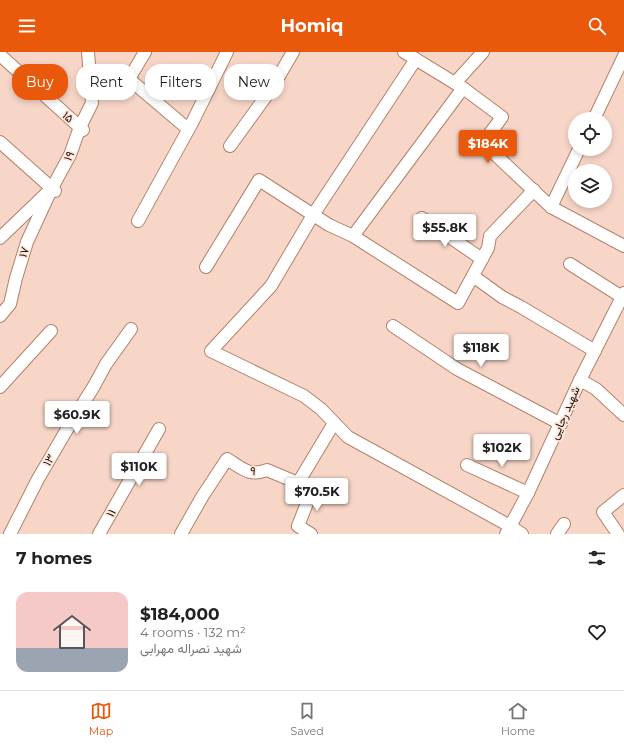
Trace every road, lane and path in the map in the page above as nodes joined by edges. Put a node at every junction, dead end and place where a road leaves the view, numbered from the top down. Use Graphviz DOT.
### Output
graph roads {
  1 [pos="88,52"];
  2 [pos="145,52"];
  3 [pos="227,52"];
  4 [pos="293,52"];
  5 [pos="404,52"];
  6 [pos="482,52"];
  7 [pos="0,55"];
  8 [pos="624,56"];
  9 [pos="416,59"];
  10 [pos="459,86"];
  11 [pos="597,112"];
  12 [pos="82,129"];
  13 [pos="188,130"];
  14 [pos="0,142"];
  15 [pos="230,146"];
  16 [pos="576,156"];
  17 [pos="53,190"];
  18 [pos="534,190"];
  19 [pos="551,207"];
  20 [pos="313,215"];
  21 [pos="422,218"];
  22 [pos="138,221"];
  23 [pos="353,236"];
  24 [pos="0,238"];
  25 [pos="624,246"];
  26 [pos="482,259"];
  27 [pos="570,264"];
  28 [pos="206,267"];
  29 [pos="473,276"];
  30 [pos="623,295"];
  31 [pos="0,316"];
  32 [pos="393,326"];
  33 [pos="131,329"];
  34 [pos="51,331"];
  35 [pos="595,351"];
  36 [pos="580,380"];
  37 [pos="0,387"];
  38 [pos="624,416"];
  39 [pos="334,423"];
  40 [pos="561,424"];
  41 [pos="159,429"];
  42 [pos="467,465"];
  43 [pos="298,483"];
  44 [pos="528,493"];
  45 [pos="624,495"];
  46 [pos="294,530"];
  47 [pos="508,530"];
  48 [pos="10,534"];
  49 [pos="99,534"];
  50 [pos="181,534"];
  51 [pos="311,534"];
  52 [pos="522,534"];
  53 [pos="618,534"];
  1 -- 12 [label="street, ۱۹"];
  2 -- 13 [label="street"];
  3 -- 13 [label="street"];
  4 -- 15 [label="street"];
  5 -- 9 [label="street"];
  6 -- 10 [label="street"];
  7 -- 12 [label="street, ۱۵"];
  8 -- 11 [label="street"];
  9 -- 10 [label="street"];
  9 -- 20 [label="street"];
  10 -- 18 [label="street"];
  10 -- 23 [label="street"];
  12 -- 17 [label="street, ۱۹"];
  13 -- 22 [label="street"];
  14 -- 17 [label="street"];
  16 -- 19 [label="street"];
  17 -- 24 [label="street, ۱۹"];
  17 -- 31 [label="street, ۱۷"];
  18 -- 19 [label="street"];
  18 -- 26 [label="street"];
  19 -- 25 [label="street"];
  20 -- 23 [label="street"];
  20 -- 28 [label="street"];
  20 -- 39 [label="street"];
  21 -- 26 [label="street"];
  23 -- 29 [label="street"];
  26 -- 29 [label="street"];
  27 -- 30 [label="street"];
  29 -- 35 [label="street"];
  30 -- 35 [label="street, شهید رجایی"];
  32 -- 40 [label="street"];
  33 -- 48 [label="street, ۱۳"];
  34 -- 37 [label="street"];
  35 -- 36 [label="street, شهید رجایی"];
  36 -- 38 [label="street"];
  36 -- 40 [label="street, شهید رجایی"];
  39 -- 43 [label="street"];
  39 -- 47 [label="street"];
  40 -- 44 [label="street, شهید رجایی"];
  41 -- 49 [label="street, ۱۱"];
  42 -- 44 [label="street"];
  43 -- 46 [label="street"];
  43 -- 50 [label="street, ۹"];
  44 -- 47 [label="street, شهید رجایی"];
  45 -- 53 [label="street"];
  46 -- 51 [label="street"];
  47 -- 52 [label="street"];
}
